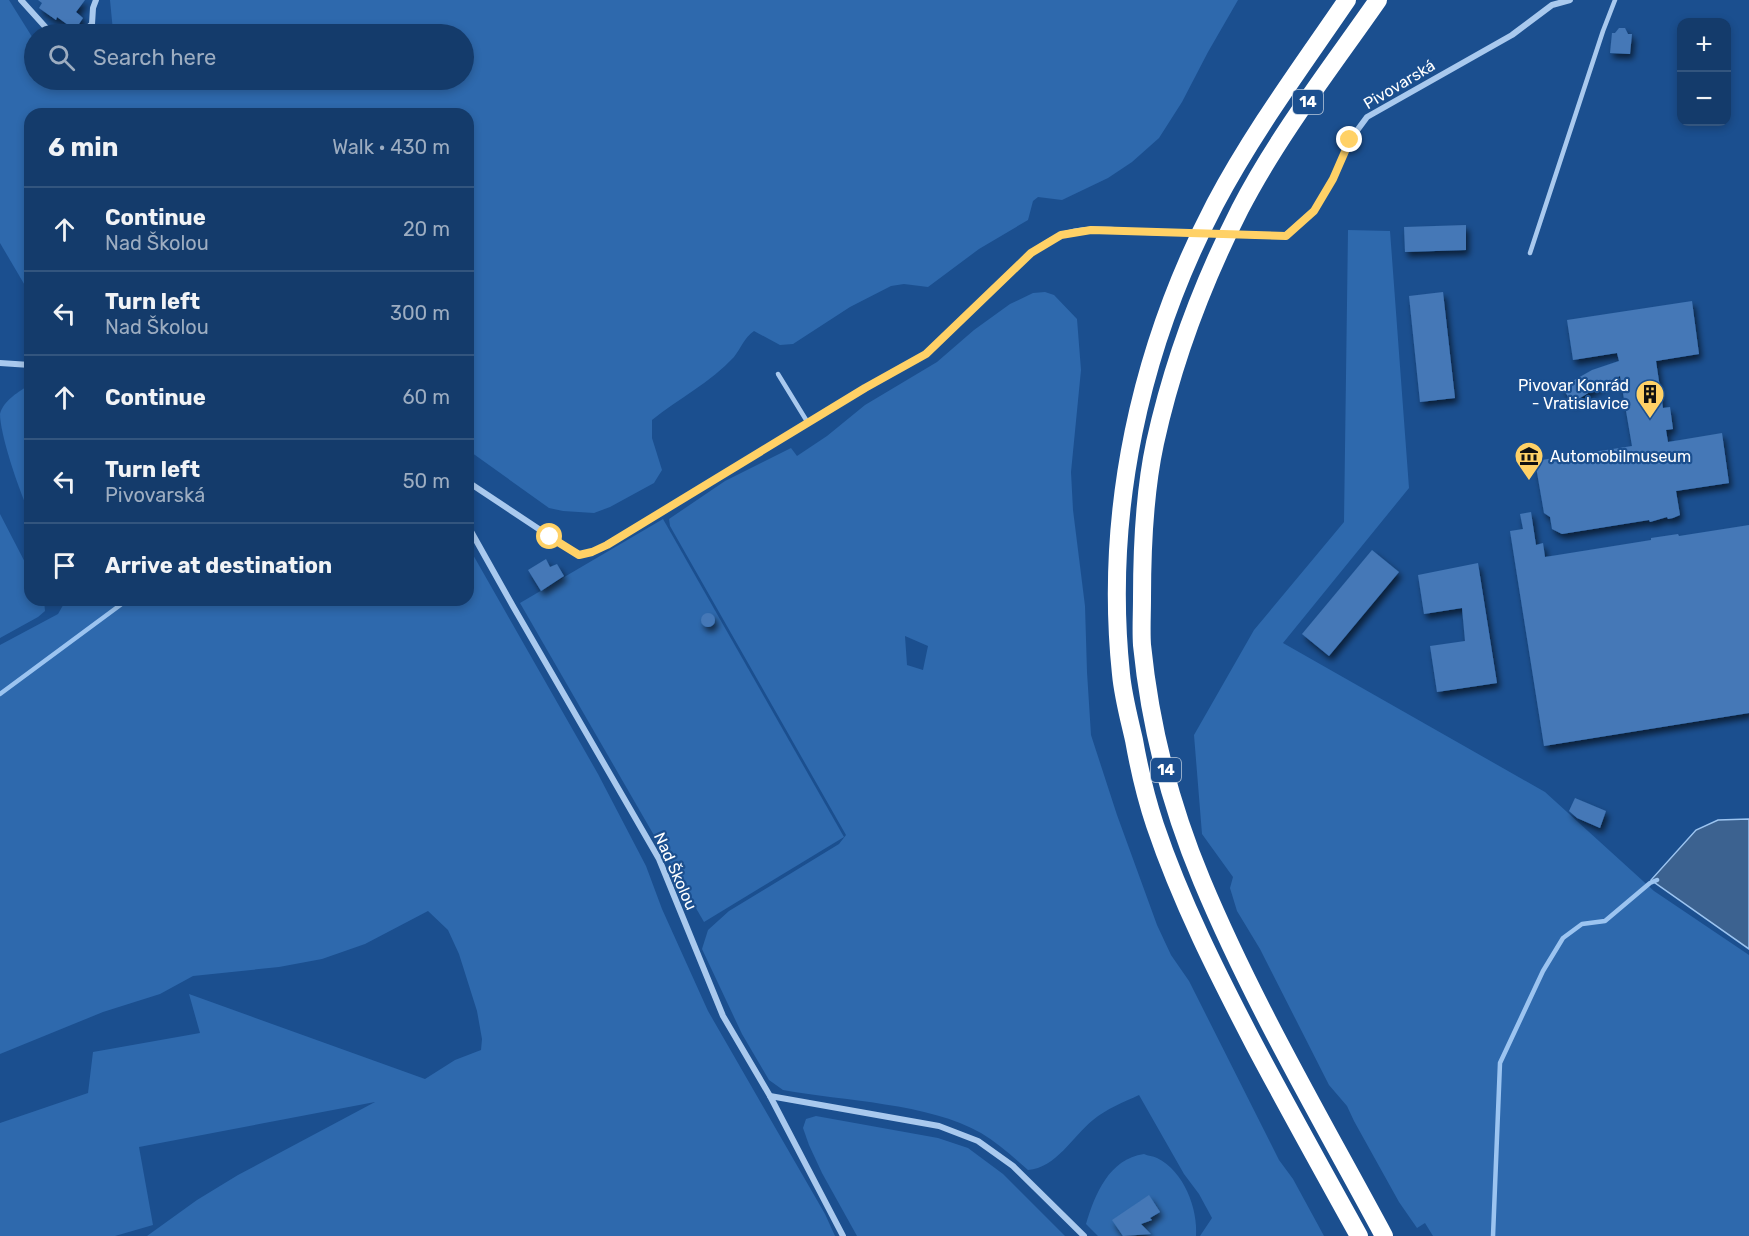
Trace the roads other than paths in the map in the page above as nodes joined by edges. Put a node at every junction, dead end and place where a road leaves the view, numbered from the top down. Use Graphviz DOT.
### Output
graph roads {
  1 [pos="21,0"];
  2 [pos="96,0"];
  3 [pos="1347,0"];
  4 [pos="1378,0"];
  5 [pos="1570,0"];
  6 [pos="1615,0"];
  7 [pos="1552,3"];
  8 [pos="43,24"];
  9 [pos="92,24"];
  10 [pos="1530,253"];
  11 [pos="0,363"];
  12 [pos="24,365"];
  13 [pos="778,374"];
  14 [pos="808,423"];
  15 [pos="474,486"];
  16 [pos="474,537"];
  17 [pos="770,1096"];
  18 [pos="843,1236"];
  19 [pos="1084,1236"];
  20 [pos="1359,1236"];
  21 [pos="1384,1236"];
  1 -- 8 [label="street"];
  2 -- 9 [label="street"];
  3 -- 20 [label="highway, 14"];
  4 -- 21 [label="highway, 14"];
  5 -- 7 [label="street, Pivovarská"];
  6 -- 10 [label="lane"];
  7 -- 14 [label="street, Pivovarská, bridge"];
  11 -- 12 [label="street"];
  13 -- 14 [label="lane"];
  14 -- 15 [label="street"];
  16 -- 17 [label="street, Nad Školou"];
  17 -- 18 [label="street, Nad Školou"];
  17 -- 19 [label="street"];
}
